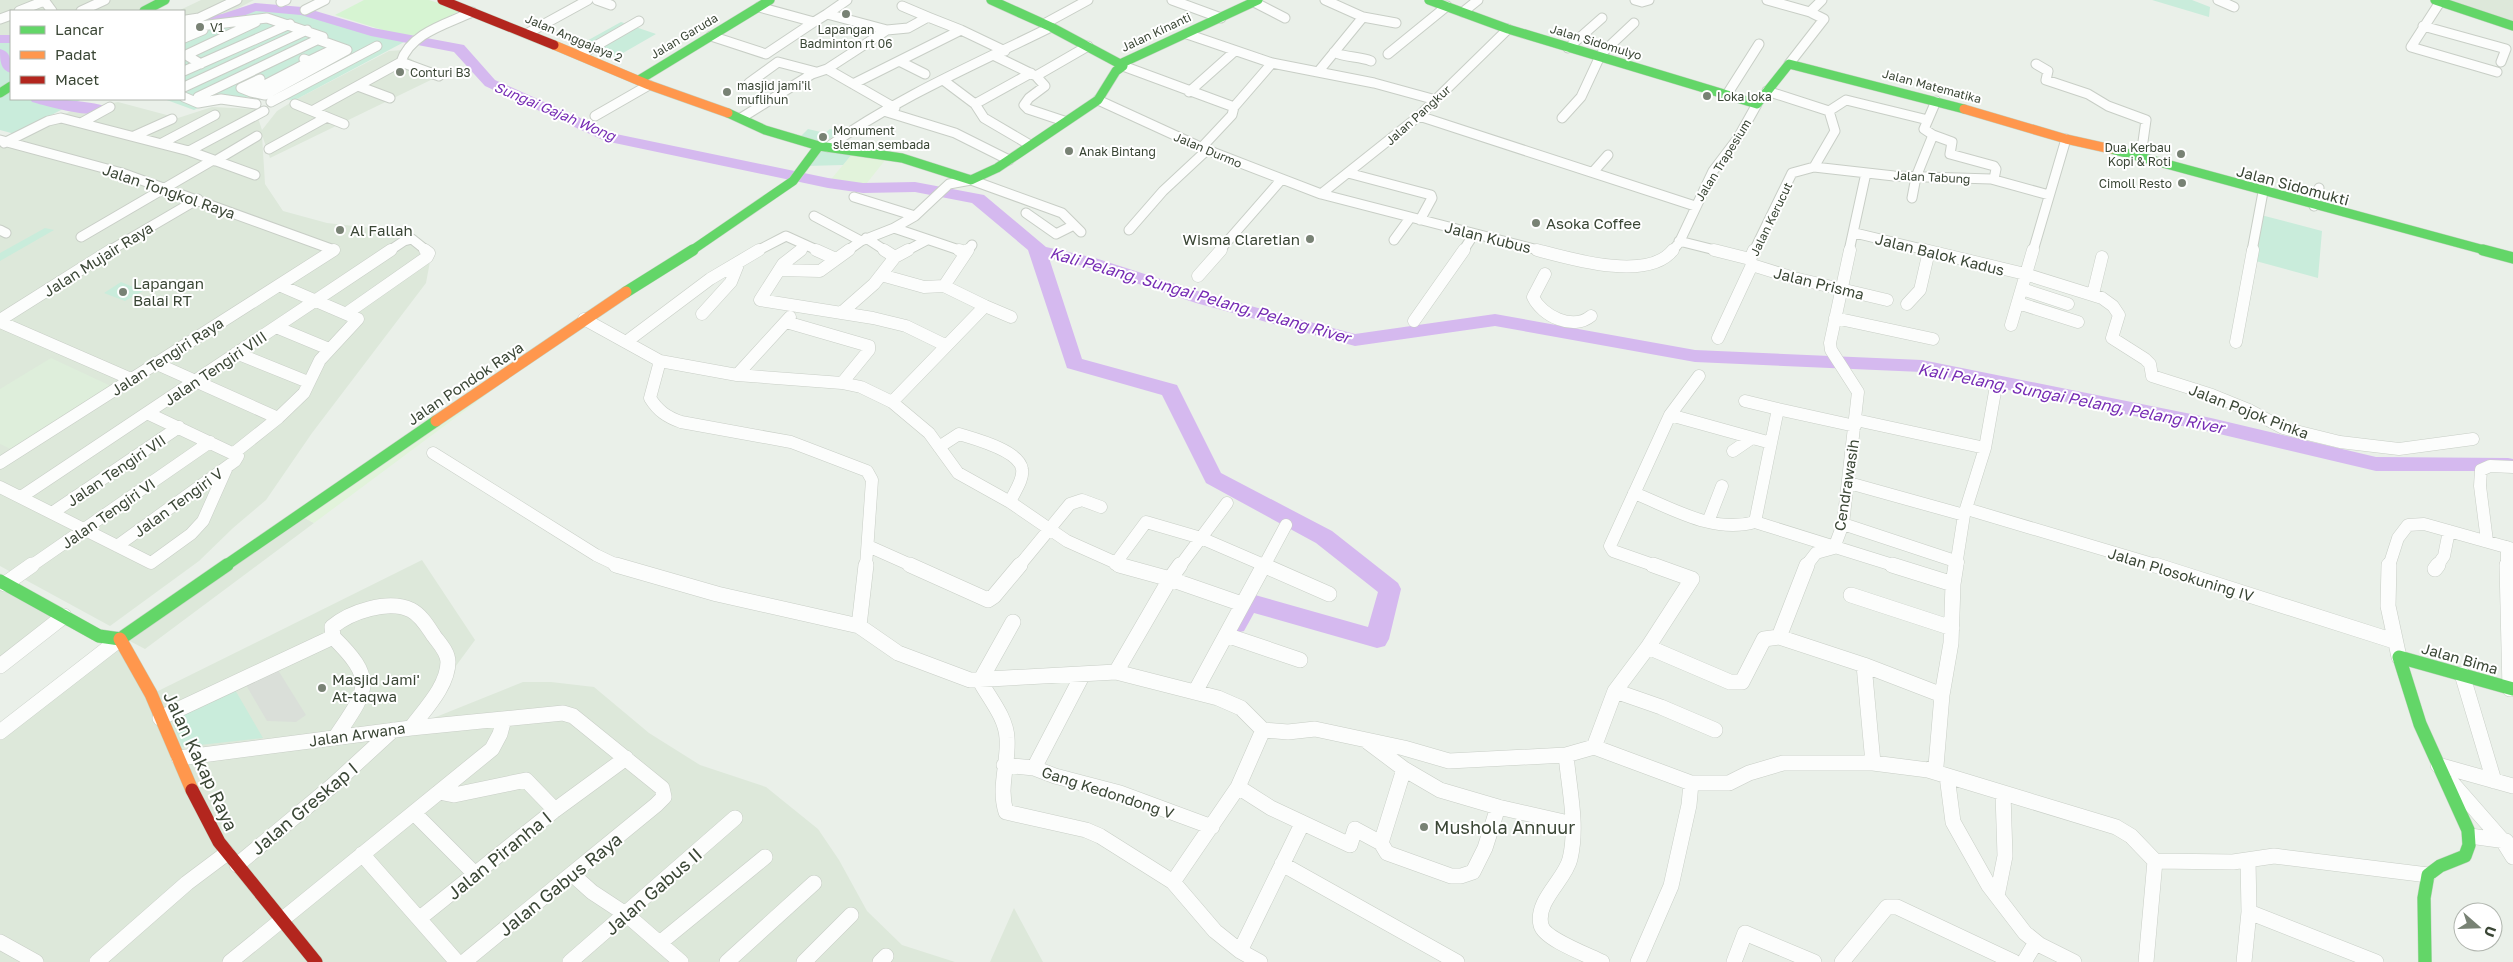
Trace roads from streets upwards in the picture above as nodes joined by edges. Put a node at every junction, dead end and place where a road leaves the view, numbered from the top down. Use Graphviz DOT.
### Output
graph roads {
  1 [pos="44,0"];
  2 [pos="105,0"];
  3 [pos="165,0"];
  4 [pos="237,0"];
  5 [pos="325,0"];
  6 [pos="442,0"];
  7 [pos="588,0"];
  8 [pos="597,0"];
  9 [pos="770,0"];
  10 [pos="847,0"];
  11 [pos="991,0"];
  12 [pos="1088,0"];
  13 [pos="1325,0"];
  14 [pos="1478,0"];
  15 [pos="1636,0"];
  16 [pos="1649,0"];
  17 [pos="1822,0"];
  18 [pos="2218,0"];
  19 [pos="1179,1"];
  20 [pos="1256,1"];
  21 [pos="1770,1"];
  22 [pos="2437,1"];
  23 [pos="900,2"];
  24 [pos="1439,2"];
  25 [pos="610,5"];
  26 [pos="759,7"];
  27 [pos="2234,7"];
  28 [pos="21,10"];
  29 [pos="84,10"];
  30 [pos="146,10"];
  31 [pos="305,10"];
  32 [pos="1766,10"];
  33 [pos="472,12"];
  34 [pos="1463,12"];
  35 [pos="1810,12"];
  36 [pos="826,14"];
  37 [pos="928,17"];
  38 [pos="1363,17"];
  39 [pos="262,18"];
  40 [pos="1221,18"];
  41 [pos="1285,18"];
  42 [pos="1602,18"];
  43 [pos="238,21"];
  44 [pos="639,22"];
  45 [pos="814,22"];
  46 [pos="1396,23"];
  47 [pos="214,24"];
  48 [pos="290,24"];
  49 [pos="1634,24"];
  50 [pos="185,26"];
  51 [pos="1048,26"];
  52 [pos="2423,26"];
  53 [pos="2513,26"];
  54 [pos="1508,29"];
  55 [pos="307,30"];
  56 [pos="887,30"];
  57 [pos="961,30"];
  58 [pos="528,33"];
  59 [pos="1187,34"];
  60 [pos="208,35"];
  61 [pos="711,36"];
  62 [pos="218,40"];
  63 [pos="322,41"];
  64 [pos="1759,44"];
  65 [pos="377,46"];
  66 [pos="1088,46"];
  67 [pos="1568,48"];
  68 [pos="1005,50"];
  69 [pos="338,51"];
  70 [pos="1235,52"];
  71 [pos="1334,52"];
  72 [pos="187,53"];
  73 [pos="1388,54"];
  74 [pos="580,55"];
  75 [pos="996,56"];
  76 [pos="1598,57"];
  77 [pos="307,60"];
  78 [pos="350,60"];
  79 [pos="1371,61"];
  80 [pos="401,62"];
  81 [pos="899,62"];
  82 [pos="1272,63"];
  83 [pos="360,64"];
  84 [pos="1790,64"];
  85 [pos="2036,64"];
  86 [pos="321,65"];
  87 [pos="1121,65"];
  88 [pos="2513,65"];
  89 [pos="259,68"];
  90 [pos="2499,68"];
  91 [pos="827,70"];
  92 [pos="309,72"];
  93 [pos="816,72"];
  94 [pos="1318,72"];
  95 [pos="271,73"];
  96 [pos="925,74"];
  97 [pos="1034,74"];
  98 [pos="320,76"];
  99 [pos="439,76"];
  100 [pos="280,77"];
  101 [pos="330,80"];
  102 [pos="943,80"];
  103 [pos="291,81"];
  104 [pos="644,82"];
  105 [pos="749,82"];
  106 [pos="853,84"];
  107 [pos="358,86"];
  108 [pos="185,87"];
  109 [pos="278,88"];
  110 [pos="1767,91"];
  111 [pos="251,92"];
  112 [pos="290,92"];
  113 [pos="1189,92"];
  114 [pos="300,96"];
  115 [pos="1726,96"];
  116 [pos="185,97"];
  117 [pos="198,97"];
  118 [pos="390,98"];
  119 [pos="1098,100"];
  120 [pos="1436,100"];
  121 [pos="1936,101"];
  122 [pos="271,102"];
  123 [pos="256,104"];
  124 [pos="295,104"];
  125 [pos="975,104"];
  126 [pos="1757,104"];
  127 [pos="110,107"];
  128 [pos="1234,107"];
  129 [pos="891,110"];
  130 [pos="264,111"];
  131 [pos="312,111"];
  132 [pos="1829,111"];
  133 [pos="215,115"];
  134 [pos="595,116"];
  135 [pos="1419,116"];
  136 [pos="327,117"];
  137 [pos="741,118"];
  138 [pos="1562,118"];
  139 [pos="172,119"];
  140 [pos="1928,120"];
  141 [pos="1064,121"];
  142 [pos="81,123"];
  143 [pos="344,124"];
  144 [pos="1933,135"];
  145 [pos="134,136"];
  146 [pos="257,136"];
  147 [pos="2066,138"];
  148 [pos="2,142"];
  149 [pos="162,144"];
  150 [pos="1030,145"];
  151 [pos="824,146"];
  152 [pos="269,149"];
  153 [pos="1204,149"];
  154 [pos="189,152"];
  155 [pos="1608,155"];
  156 [pos="2141,156"];
  157 [pos="215,160"];
  158 [pos="1009,160"];
  159 [pos="1814,167"];
  160 [pos="1593,172"];
  161 [pos="1348,173"];
  162 [pos="1866,173"];
  163 [pos="255,175"];
  164 [pos="1916,177"];
  165 [pos="1994,179"];
  166 [pos="970,180"];
  167 [pos="1281,180"];
  168 [pos="164,188"];
  169 [pos="2319,188"];
  170 [pos="2263,192"];
  171 [pos="1321,194"];
  172 [pos="2049,195"];
  173 [pos="854,197"];
  174 [pos="1912,198"];
  175 [pos="198,199"];
  176 [pos="1695,206"];
  177 [pos="2314,206"];
  178 [pos="1026,213"];
  179 [pos="814,216"];
  180 [pos="915,216"];
  181 [pos="1415,219"];
  182 [pos="894,228"];
  183 [pos="1129,230"];
  184 [pos="1855,233"];
  185 [pos="1474,234"];
  186 [pos="81,237"];
  187 [pos="863,240"];
  188 [pos="926,240"];
  189 [pos="1394,240"];
  190 [pos="1679,241"];
  191 [pos="806,246"];
  192 [pos="334,250"];
  193 [pos="1929,251"];
  194 [pos="895,257"];
  195 [pos="2102,257"];
  196 [pos="2513,258"];
  197 [pos="836,259"];
  198 [pos="739,262"];
  199 [pos="1751,262"];
  200 [pos="1657,263"];
  201 [pos="1550,264"];
  202 [pos="779,270"];
  203 [pos="2025,274"];
  204 [pos="881,275"];
  205 [pos="1198,276"];
  206 [pos="279,285"];
  207 [pos="944,286"];
  208 [pos="1840,288"];
  209 [pos="2022,289"];
  210 [pos="2093,294"];
  211 [pos="316,300"];
  212 [pos="1887,300"];
  213 [pos="2018,303"];
  214 [pos="1908,304"];
  215 [pos="2068,304"];
  216 [pos="985,306"];
  217 [pos="797,307"];
  218 [pos="347,313"];
  219 [pos="841,313"];
  220 [pos="702,314"];
  221 [pos="1591,316"];
  222 [pos="1011,317"];
  223 [pos="1835,318"];
  224 [pos="584,319"];
  225 [pos="0,320"];
  226 [pos="1414,321"];
  227 [pos="786,322"];
  228 [pos="2078,322"];
  229 [pos="2011,325"];
  230 [pos="276,327"];
  231 [pos="1718,338"];
  232 [pos="1933,340"];
  233 [pos="626,342"];
  234 [pos="2236,342"];
  235 [pos="945,346"];
  236 [pos="330,349"];
  237 [pos="236,353"];
  238 [pos="660,361"];
  239 [pos="155,363"];
  240 [pos="737,375"];
  241 [pos="1699,376"];
  242 [pos="131,379"];
  243 [pos="195,381"];
  244 [pos="308,382"];
  245 [pos="842,383"];
  246 [pos="1996,386"];
  247 [pos="892,402"];
  248 [pos="1745,402"];
  249 [pos="1778,409"];
  250 [pos="147,413"];
  251 [pos="1670,415"];
  252 [pos="278,418"];
  253 [pos="1856,423"];
  254 [pos="179,427"];
  255 [pos="1752,438"];
  256 [pos="2473,439"];
  257 [pos="210,442"];
  258 [pos="1771,443"];
  259 [pos="939,447"];
  260 [pos="1985,448"];
  261 [pos="1733,452"];
  262 [pos="433,453"];
  263 [pos="236,455"];
  264 [pos="0,463"];
  265 [pos="227,467"];
  266 [pos="2513,468"];
  267 [pos="1849,483"];
  268 [pos="1722,486"];
  269 [pos="0,487"];
  270 [pos="1634,493"];
  271 [pos="21,498"];
  272 [pos="1010,502"];
  273 [pos="1227,503"];
  274 [pos="1101,507"];
  275 [pos="1966,512"];
  276 [pos="52,513"];
  277 [pos="1708,522"];
  278 [pos="1755,522"];
  279 [pos="1842,524"];
  280 [pos="1286,525"];
  281 [pos="1048,529"];
  282 [pos="84,530"];
  283 [pos="2449,531"];
  284 [pos="1201,538"];
  285 [pos="2487,542"];
  286 [pos="117,546"];
  287 [pos="868,546"];
  288 [pos="1834,548"];
  289 [pos="2510,548"];
  290 [pos="1958,562"];
  291 [pos="1115,564"];
  292 [pos="1265,566"];
  293 [pos="2434,569"];
  294 [pos="1170,579"];
  295 [pos="3,583"];
  296 [pos="1953,584"];
  297 [pos="1329,594"];
  298 [pos="1851,595"];
  299 [pos="1242,604"];
  300 [pos="64,616"];
  301 [pos="1013,622"];
  302 [pos="859,626"];
  303 [pos="1952,628"];
  304 [pos="1226,635"];
  305 [pos="333,636"];
  306 [pos="1779,637"];
  307 [pos="120,639"];
  308 [pos="2394,641"];
  309 [pos="1648,647"];
  310 [pos="2398,657"];
  311 [pos="1300,660"];
  312 [pos="1864,665"];
  313 [pos="0,666"];
  314 [pos="1116,672"];
  315 [pos="1083,674"];
  316 [pos="2462,674"];
  317 [pos="980,680"];
  318 [pos="2512,689"];
  319 [pos="1615,691"];
  320 [pos="1194,692"];
  321 [pos="1942,695"];
  322 [pos="160,718"];
  323 [pos="504,720"];
  324 [pos="411,728"];
  325 [pos="393,730"];
  326 [pos="1263,730"];
  327 [pos="1715,730"];
  328 [pos="0,732"];
  329 [pos="336,738"];
  330 [pos="1367,741"];
  331 [pos="1594,747"];
  332 [pos="1566,755"];
  333 [pos="179,758"];
  334 [pos="626,758"];
  335 [pos="1873,763"];
  336 [pos="1004,765"];
  337 [pos="1034,768"];
  338 [pos="2440,768"];
  339 [pos="1404,769"];
  340 [pos="1928,770"];
  341 [pos="1947,776"];
  342 [pos="2494,781"];
  343 [pos="1691,782"];
  344 [pos="2513,786"];
  345 [pos="1238,787"];
  346 [pos="439,792"];
  347 [pos="2003,794"];
  348 [pos="1498,807"];
  349 [pos="555,810"];
  350 [pos="414,813"];
  351 [pos="735,818"];
  352 [pos="1302,824"];
  353 [pos="1573,824"];
  354 [pos="1212,827"];
  355 [pos="2470,836"];
  356 [pos="2503,841"];
  357 [pos="1381,843"];
  358 [pos="362,854"];
  359 [pos="765,857"];
  360 [pos="2513,857"];
  361 [pos="232,859"];
  362 [pos="2248,860"];
  363 [pos="2155,861"];
  364 [pos="1282,864"];
  365 [pos="475,874"];
  366 [pos="572,874"];
  367 [pos="2428,875"];
  368 [pos="1173,882"];
  369 [pos="814,883"];
  370 [pos="1997,896"];
  371 [pos="2249,912"];
  372 [pos="627,914"];
  373 [pos="851,915"];
  374 [pos="420,918"];
  375 [pos="279,920"];
  376 [pos="0,942"];
  377 [pos="661,942"];
  378 [pos="2036,942"];
  379 [pos="1240,951"];
  380 [pos="36,962"];
  381 [pos="97,962"];
  382 [pos="230,962"];
  383 [pos="316,962"];
  384 [pos="457,962"];
  385 [pos="464,962"];
  386 [pos="570,962"];
  387 [pos="681,962"];
  388 [pos="727,962"];
  389 [pos="804,962"];
  390 [pos="1260,962"];
  391 [pos="1457,962"];
  392 [pos="1602,962"];
  393 [pos="1638,962"];
  394 [pos="1734,962"];
  395 [pos="1814,962"];
  396 [pos="1842,962"];
  397 [pos="2014,962"];
  398 [pos="2024,962"];
  399 [pos="2074,962"];
  400 [pos="2146,962"];
  401 [pos="2244,962"];
  402 [pos="2376,962"];
  403 [pos="2425,962"];
  1 -- 28 [label="street"];
  2 -- 29 [label="street"];
  3 -- 30 [label="street"];
  4 -- 50 [label="street"];
  5 -- 31 [label="street"];
  6 -- 33 [label="street, Jalan Anggajaya 2"];
  7 -- 58 [label="street"];
  8 -- 25 [label="street"];
  9 -- 26 [label="street, Jalan Garuda"];
  10 -- 36 [label="street"];
  11 -- 51 [label="street"];
  12 -- 51 [label="street"];
  13 -- 38 [label="street"];
  14 -- 34 [label="street"];
  15 -- 16 [label="street"];
  17 -- 35 [label="street"];
  18 -- 27 [label="street"];
  19 -- 40 [label="street"];
  20 -- 40 [label="street, Jalan Kinanti"];
  20 -- 41 [label="street"];
  21 -- 32 [label="street"];
  21 -- 35 [label="street"];
  22 -- 52 [label="street"];
  22 -- 53 [label="street"];
  23 -- 37 [label="street"];
  24 -- 34 [label="street, Jalan Sidomulyo"];
  24 -- 73 [label="street"];
  26 -- 45 [label="street"];
  26 -- 61 [label="street, Jalan Garuda"];
  33 -- 58 [label="street, Jalan Anggajaya 2"];
  33 -- 80 [label="street"];
  34 -- 54 [label="street, Jalan Sidomulyo"];
  35 -- 84 [label="street"];
  36 -- 45 [label="street"];
  36 -- 56 [label="street"];
  37 -- 56 [label="street"];
  37 -- 57 [label="street"];
  38 -- 46 [label="street"];
  38 -- 71 [label="street"];
  39 -- 43 [label="street"];
  39 -- 48 [label="street"];
  39 -- 62 [label="street"];
  40 -- 59 [label="street, Jalan Kinanti"];
  42 -- 67 [label="street"];
  43 -- 47 [label="street"];
  43 -- 60 [label="street"];
  44 -- 74 [label="street"];
  45 -- 61 [label="street"];
  47 -- 50 [label="street"];
  47 -- 72 [label="street"];
  48 -- 55 [label="street"];
  48 -- 72 [label="street"];
  49 -- 76 [label="street"];
  51 -- 66 [label="street"];
  51 -- 68 [label="street"];
  52 -- 90 [label="street"];
  52 -- 90 [label="street"];
  54 -- 67 [label="street, Jalan Sidomulyo"];
  54 -- 120 [label="street, Jalan Pangkur"];
  55 -- 63 [label="street"];
  55 -- 108 [label="street"];
  56 -- 91 [label="street"];
  57 -- 68 [label="street"];
  57 -- 81 [label="street"];
  58 -- 74 [label="street, Jalan Anggajaya 2"];
  59 -- 70 [label="street"];
  59 -- 87 [label="street, Jalan Kinanti"];
  60 -- 62 [label="street"];
  60 -- 72 [label="street"];
  61 -- 104 [label="street, Jalan Garuda"];
  62 -- 72 [label="street"];
  63 -- 69 [label="street"];
  63 -- 77 [label="street"];
  63 -- 89 [label="street"];
  64 -- 115 [label="street"];
  65 -- 78 [label="street"];
  66 -- 87 [label="street"];
  66 -- 97 [label="street"];
  67 -- 76 [label="street, Jalan Sidomulyo"];
  68 -- 75 [label="street"];
  69 -- 77 [label="street"];
  69 -- 78 [label="street"];
  69 -- 86 [label="street"];
  70 -- 82 [label="street"];
  70 -- 113 [label="street"];
  71 -- 79 [label="street"];
  71 -- 94 [label="street"];
  74 -- 104 [label="street, Jalan Anggajaya 2"];
  75 -- 97 [label="street"];
  75 -- 102 [label="street"];
  76 -- 115 [label="street, Jalan Sidomulyo"];
  76 -- 138 [label="street"];
  77 -- 86 [label="street"];
  77 -- 95 [label="street"];
  77 -- 100 [label="street"];
  78 -- 83 [label="street"];
  78 -- 98 [label="street"];
  80 -- 99 [label="street"];
  80 -- 107 [label="street"];
  81 -- 96 [label="street"];
  81 -- 106 [label="street"];
  82 -- 94 [label="street"];
  82 -- 128 [label="street"];
  84 -- 110 [label="street"];
  84 -- 121 [label="street, Jalan Matematika"];
  85 -- 156 [label="street"];
  86 -- 92 [label="street"];
  87 -- 113 [label="street"];
  87 -- 119 [label="street"];
  88 -- 90 [label="street"];
  89 -- 95 [label="street"];
  89 -- 117 [label="street"];
  91 -- 93 [label="street"];
  91 -- 106 [label="street"];
  92 -- 98 [label="street"];
  92 -- 103 [label="street"];
  93 -- 105 [label="street"];
  93 -- 137 [label="street"];
  94 -- 120 [label="street"];
  95 -- 100 [label="street"];
  95 -- 111 [label="street"];
  97 -- 125 [label="street"];
  97 -- 141 [label="street"];
  98 -- 101 [label="street"];
  98 -- 112 [label="street"];
  100 -- 103 [label="street"];
  100 -- 111 [label="street"];
  102 -- 125 [label="street"];
  102 -- 129 [label="street"];
  103 -- 109 [label="street"];
  104 -- 134 [label="street"];
  104 -- 137 [label="street, Jalan Anggajaya 2"];
  106 -- 129 [label="street"];
  107 -- 118 [label="street"];
  107 -- 131 [label="street"];
  109 -- 111 [label="street"];
  109 -- 112 [label="street"];
  110 -- 126 [label="street"];
  110 -- 132 [label="street"];
  112 -- 114 [label="street"];
  112 -- 122 [label="street"];
  113 -- 128 [label="street"];
  115 -- 126 [label="street, Jalan Sidomulyo"];
  116 -- 123 [label="street"];
  119 -- 141 [label="street"];
  119 -- 153 [label="street, Jalan Durmo"];
  120 -- 135 [label="street, Jalan Pangkur"];
  121 -- 140 [label="street"];
  121 -- 147 [label="street, Jalan Matematika"];
  124 -- 131 [label="street"];
  125 -- 150 [label="street"];
  126 -- 176 [label="street, Jalan Trapesium"];
  127 -- 142 [label="street"];
  128 -- 153 [label="street"];
  129 -- 151 [label="street"];
  129 -- 158 [label="street"];
  130 -- 154 [label="street"];
  131 -- 136 [label="street"];
  132 -- 140 [label="street"];
  132 -- 159 [label="street"];
  133 -- 149 [label="street"];
  135 -- 160 [label="street"];
  135 -- 161 [label="street, Jalan Pangkur"];
  136 -- 143 [label="street"];
  136 -- 152 [label="street"];
  137 -- 151 [label="street, Jalan Anggajaya 2"];
  139 -- 145 [label="street"];
  140 -- 144 [label="street"];
  141 -- 150 [label="street"];
  142 -- 145 [label="street"];
  142 -- 148 [label="street"];
  144 -- 164 [label="street"];
  144 -- 165 [label="street"];
  145 -- 149 [label="street"];
  146 -- 157 [label="street"];
  147 -- 156 [label="street, Jalan Sidomukti"];
  147 -- 172 [label="street"];
  148 -- 168 [label="street, Jalan Tongkol Raya"];
  149 -- 154 [label="street"];
  150 -- 158 [label="street"];
  151 -- 166 [label="street, Jalan Anggajaya 2"];
  151 -- 224 [label="street, Jalan Pondok Raya"];
  153 -- 167 [label="street, Jalan Durmo"];
  153 -- 183 [label="street"];
  154 -- 157 [label="street"];
  155 -- 160 [label="street"];
  156 -- 170 [label="street, Jalan Sidomukti"];
  157 -- 163 [label="street"];
  157 -- 168 [label="street"];
  158 -- 166 [label="street"];
  159 -- 162 [label="street, Jalan Tabung"];
  159 -- 199 [label="street, Jalan Kerucut"];
  160 -- 176 [label="street"];
  161 -- 171 [label="street, Jalan Pangkur"];
  161 -- 181 [label="street"];
  162 -- 164 [label="street, Jalan Tabung"];
  162 -- 184 [label="street"];
  164 -- 165 [label="street, Jalan Tabung"];
  164 -- 174 [label="street"];
  165 -- 172 [label="street, Jalan Tabung"];
  166 -- 178 [label="street"];
  166 -- 180 [label="street"];
  167 -- 171 [label="street, Jalan Durmo"];
  167 -- 205 [label="street"];
  168 -- 175 [label="street, Jalan Tongkol Raya"];
  168 -- 186 [label="street"];
  169 -- 177 [label="street"];
  170 -- 177 [label="street, Jalan Sidomukti"];
  170 -- 234 [label="street"];
  171 -- 181 [label="street, Jalan Kubus"];
  172 -- 203 [label="street"];
  173 -- 180 [label="street"];
  175 -- 192 [label="street, Jalan Tongkol Raya"];
  175 -- 225 [label="street, Jalan Mujair Raya"];
  176 -- 190 [label="street, Jalan Trapesium"];
  177 -- 196 [label="street, Jalan Sidomukti"];
  179 -- 187 [label="street"];
  180 -- 182 [label="street"];
  181 -- 185 [label="street, Jalan Kubus"];
  181 -- 189 [label="street"];
  182 -- 187 [label="street"];
  182 -- 188 [label="street"];
  184 -- 193 [label="street, Jalan Balok Kadus"];
  184 -- 208 [label="street"];
  185 -- 201 [label="street, Jalan Kubus"];
  185 -- 226 [label="street"];
  187 -- 194 [label="street"];
  187 -- 197 [label="street"];
  188 -- 194 [label="street"];
  188 -- 207 [label="street"];
  190 -- 199 [label="street, Jalan Prisma"];
  190 -- 200 [label="street, Jalan Trapesium"];
  191 -- 197 [label="street"];
  191 -- 198 [label="street"];
  191 -- 202 [label="street"];
  192 -- 206 [label="street, Jalan Tengiri Raya"];
  193 -- 203 [label="street, Jalan Balok Kadus"];
  193 -- 214 [label="street"];
  194 -- 204 [label="street"];
  195 -- 210 [label="street"];
  197 -- 202 [label="street"];
  198 -- 220 [label="street"];
  198 -- 233 [label="street"];
  199 -- 208 [label="street, Jalan Prisma"];
  199 -- 231 [label="street, Jalan Kerucut"];
  200 -- 201 [label="street, Jalan Kubus"];
  201 -- 221 [label="street"];
  202 -- 217 [label="street"];
  203 -- 209 [label="street"];
  203 -- 210 [label="street, Jalan Pojok Pinka"];
  204 -- 207 [label="street"];
  204 -- 219 [label="street"];
  206 -- 211 [label="street"];
  206 -- 239 [label="street, Jalan Tengiri Raya"];
  207 -- 216 [label="street"];
  208 -- 212 [label="street, Jalan Prisma"];
  208 -- 223 [label="street"];
  209 -- 213 [label="street"];
  209 -- 215 [label="street"];
  210 -- 256 [label="street, Jalan Pojok Pinka"];
  211 -- 218 [label="street"];
  211 -- 218 [label="street, Jalan Tengiri VIII"];
  211 -- 230 [label="street, Jalan Tengiri VIII"];
  213 -- 228 [label="street"];
  213 -- 229 [label="street"];
  216 -- 222 [label="street"];
  216 -- 235 [label="street"];
  217 -- 219 [label="street"];
  217 -- 227 [label="street"];
  218 -- 236 [label="street, Jalan Tengiri V"];
  219 -- 235 [label="street"];
  223 -- 232 [label="street"];
  223 -- 253 [label="street, Cendrawasih"];
  224 -- 233 [label="street"];
  224 -- 307 [label="street, Jalan Pondok Raya"];
  225 -- 242 [label="street, Jalan Mujair Raya"];
  227 -- 240 [label="street"];
  227 -- 245 [label="street"];
  230 -- 236 [label="street"];
  230 -- 237 [label="street, Jalan Tengiri VIII"];
  233 -- 238 [label="street"];
  235 -- 247 [label="street"];
  236 -- 244 [label="street, Jalan Tengiri V"];
  237 -- 243 [label="street, Jalan Tengiri VIII"];
  237 -- 244 [label="street"];
  238 -- 240 [label="street"];
  238 -- 287 [label="street"];
  239 -- 242 [label="street, Jalan Tengiri Raya"];
  239 -- 243 [label="street"];
  240 -- 245 [label="street"];
  241 -- 251 [label="street"];
  242 -- 264 [label="street, Jalan Tengiri Raya"];
  243 -- 250 [label="street, Jalan Tengiri VIII"];
  243 -- 252 [label="street"];
  244 -- 252 [label="street, Jalan Tengiri V"];
  245 -- 247 [label="street"];
  246 -- 260 [label="street"];
  247 -- 259 [label="street"];
  248 -- 249 [label="street"];
  249 -- 253 [label="street"];
  249 -- 258 [label="street"];
  250 -- 254 [label="street"];
  250 -- 271 [label="street, Jalan Tengiri VIII"];
  251 -- 255 [label="street"];
  251 -- 270 [label="street"];
  252 -- 263 [label="street, Jalan Tengiri V"];
  253 -- 260 [label="street"];
  253 -- 267 [label="street, Cendrawasih"];
  254 -- 257 [label="street"];
  254 -- 276 [label="street, Jalan Tengiri VII"];
  255 -- 258 [label="street"];
  255 -- 261 [label="street"];
  257 -- 263 [label="street"];
  257 -- 282 [label="street, Jalan Tengiri VI"];
  258 -- 278 [label="street"];
  259 -- 272 [label="street"];
  259 -- 272 [label="street"];
  260 -- 275 [label="street"];
  262 -- 302 [label="street"];
  263 -- 265 [label="street, Jalan Tengiri V"];
  265 -- 286 [label="street, Jalan Tengiri V"];
  265 -- 286 [label="street"];
  266 -- 285 [label="street"];
  267 -- 275 [label="street, Jalan Plosokuning IV"];
  267 -- 279 [label="street, Cendrawasih"];
  268 -- 277 [label="street"];
  269 -- 271 [label="street"];
  270 -- 277 [label="street"];
  270 -- 309 [label="street"];
  271 -- 276 [label="street"];
  272 -- 281 [label="street"];
  273 -- 284 [label="street"];
  274 -- 281 [label="street"];
  275 -- 290 [label="street"];
  275 -- 308 [label="street, Jalan Plosokuning IV"];
  276 -- 282 [label="street"];
  277 -- 278 [label="street"];
  278 -- 288 [label="street"];
  279 -- 288 [label="street, Cendrawasih"];
  279 -- 290 [label="street"];
  280 -- 292 [label="street"];
  281 -- 287 [label="street"];
  281 -- 291 [label="street"];
  282 -- 286 [label="street"];
  282 -- 295 [label="street, Jalan Tengiri VI"];
  283 -- 285 [label="street"];
  283 -- 293 [label="street"];
  283 -- 308 [label="street"];
  284 -- 291 [label="street"];
  284 -- 292 [label="street"];
  284 -- 294 [label="street"];
  285 -- 289 [label="street"];
  287 -- 302 [label="street"];
  288 -- 296 [label="street"];
  288 -- 306 [label="street, Cendrawasih"];
  289 -- 318 [label="street"];
  290 -- 296 [label="street"];
  291 -- 294 [label="street"];
  292 -- 297 [label="street"];
  292 -- 299 [label="street"];
  294 -- 299 [label="street"];
  294 -- 314 [label="street"];
  295 -- 300 [label="street"];
  296 -- 303 [label="street"];
  298 -- 303 [label="street"];
  299 -- 304 [label="street"];
  300 -- 307 [label="street"];
  300 -- 313 [label="street"];
  301 -- 317 [label="street"];
  302 -- 317 [label="street"];
  303 -- 321 [label="street"];
  304 -- 311 [label="street"];
  304 -- 320 [label="street"];
  305 -- 322 [label="street, Jalan Arwana"];
  305 -- 324 [label="street, Jalan Arwana"];
  305 -- 329 [label="street"];
  306 -- 309 [label="street"];
  306 -- 312 [label="street"];
  307 -- 322 [label="street, Jalan Kakap Raya"];
  307 -- 328 [label="street"];
  308 -- 310 [label="street"];
  309 -- 319 [label="street"];
  310 -- 316 [label="street, Jalan Bima"];
  310 -- 338 [label="street"];
  312 -- 321 [label="street"];
  312 -- 335 [label="street"];
  314 -- 315 [label="street"];
  314 -- 320 [label="street"];
  315 -- 317 [label="street"];
  315 -- 337 [label="street"];
  316 -- 318 [label="street, Jalan Bima"];
  316 -- 342 [label="street"];
  317 -- 336 [label="street"];
  319 -- 327 [label="street"];
  319 -- 331 [label="street"];
  320 -- 326 [label="street"];
  321 -- 340 [label="street"];
  322 -- 333 [label="street, Jalan Kakap Raya"];
  323 -- 324 [label="street"];
  323 -- 334 [label="street"];
  323 -- 346 [label="street"];
  324 -- 325 [label="street, Jalan Arwana"];
  325 -- 329 [label="street, Jalan Arwana"];
  325 -- 361 [label="street, Jalan Greskap I"];
  326 -- 330 [label="street"];
  326 -- 345 [label="street"];
  329 -- 333 [label="street, Jalan Arwana"];
  330 -- 332 [label="street"];
  330 -- 339 [label="street"];
  331 -- 332 [label="street"];
  331 -- 343 [label="street"];
  332 -- 353 [label="street"];
  333 -- 361 [label="street, Jalan Kakap Raya"];
  334 -- 349 [label="street, Jalan Piranha I"];
  334 -- 366 [label="street, Jalan Gabus Raya"];
  335 -- 340 [label="street"];
  335 -- 343 [label="street"];
  336 -- 337 [label="street, Gang Kedondong V"];
  336 -- 368 [label="street"];
  337 -- 354 [label="street, Gang Kedondong V"];
  338 -- 342 [label="street"];
  338 -- 355 [label="street"];
  338 -- 356 [label="street"];
  339 -- 348 [label="street"];
  339 -- 357 [label="street"];
  340 -- 341 [label="street"];
  341 -- 347 [label="street"];
  341 -- 370 [label="street"];
  342 -- 344 [label="street"];
  343 -- 393 [label="street"];
  345 -- 352 [label="street"];
  345 -- 354 [label="street"];
  346 -- 349 [label="street"];
  346 -- 350 [label="street"];
  347 -- 363 [label="street"];
  347 -- 370 [label="street"];
  348 -- 353 [label="street"];
  348 -- 357 [label="street"];
  349 -- 365 [label="street, Jalan Piranha I"];
  350 -- 358 [label="street"];
  350 -- 365 [label="street"];
  351 -- 372 [label="street, Jalan Gabus II"];
  352 -- 357 [label="street"];
  352 -- 364 [label="street"];
  353 -- 392 [label="street"];
  354 -- 368 [label="street"];
  355 -- 356 [label="street"];
  355 -- 367 [label="street"];
  356 -- 360 [label="street"];
  358 -- 374 [label="street"];
  358 -- 375 [label="street"];
  359 -- 377 [label="street"];
  361 -- 375 [label="street, Jalan Kakap Raya"];
  361 -- 381 [label="street, Jalan Greskap I"];
  362 -- 363 [label="street"];
  362 -- 367 [label="street"];
  362 -- 371 [label="street"];
  363 -- 400 [label="street"];
  364 -- 379 [label="street"];
  364 -- 391 [label="street"];
  365 -- 374 [label="street, Jalan Piranha I"];
  366 -- 372 [label="street"];
  366 -- 385 [label="street, Jalan Gabus Raya"];
  367 -- 403 [label="street"];
  368 -- 379 [label="street"];
  369 -- 388 [label="street"];
  370 -- 378 [label="street"];
  371 -- 401 [label="street"];
  371 -- 402 [label="street"];
  372 -- 377 [label="street"];
  372 -- 386 [label="street, Jalan Gabus II"];
  373 -- 389 [label="street"];
  374 -- 384 [label="street"];
  375 -- 382 [label="street"];
  375 -- 383 [label="street, Jalan Kakap Raya"];
  376 -- 380 [label="street"];
  377 -- 387 [label="street"];
  378 -- 398 [label="street"];
  378 -- 399 [label="street"];
  379 -- 390 [label="street"];
  394 -- 395 [label="street"];
  396 -- 397 [label="street"];
}
